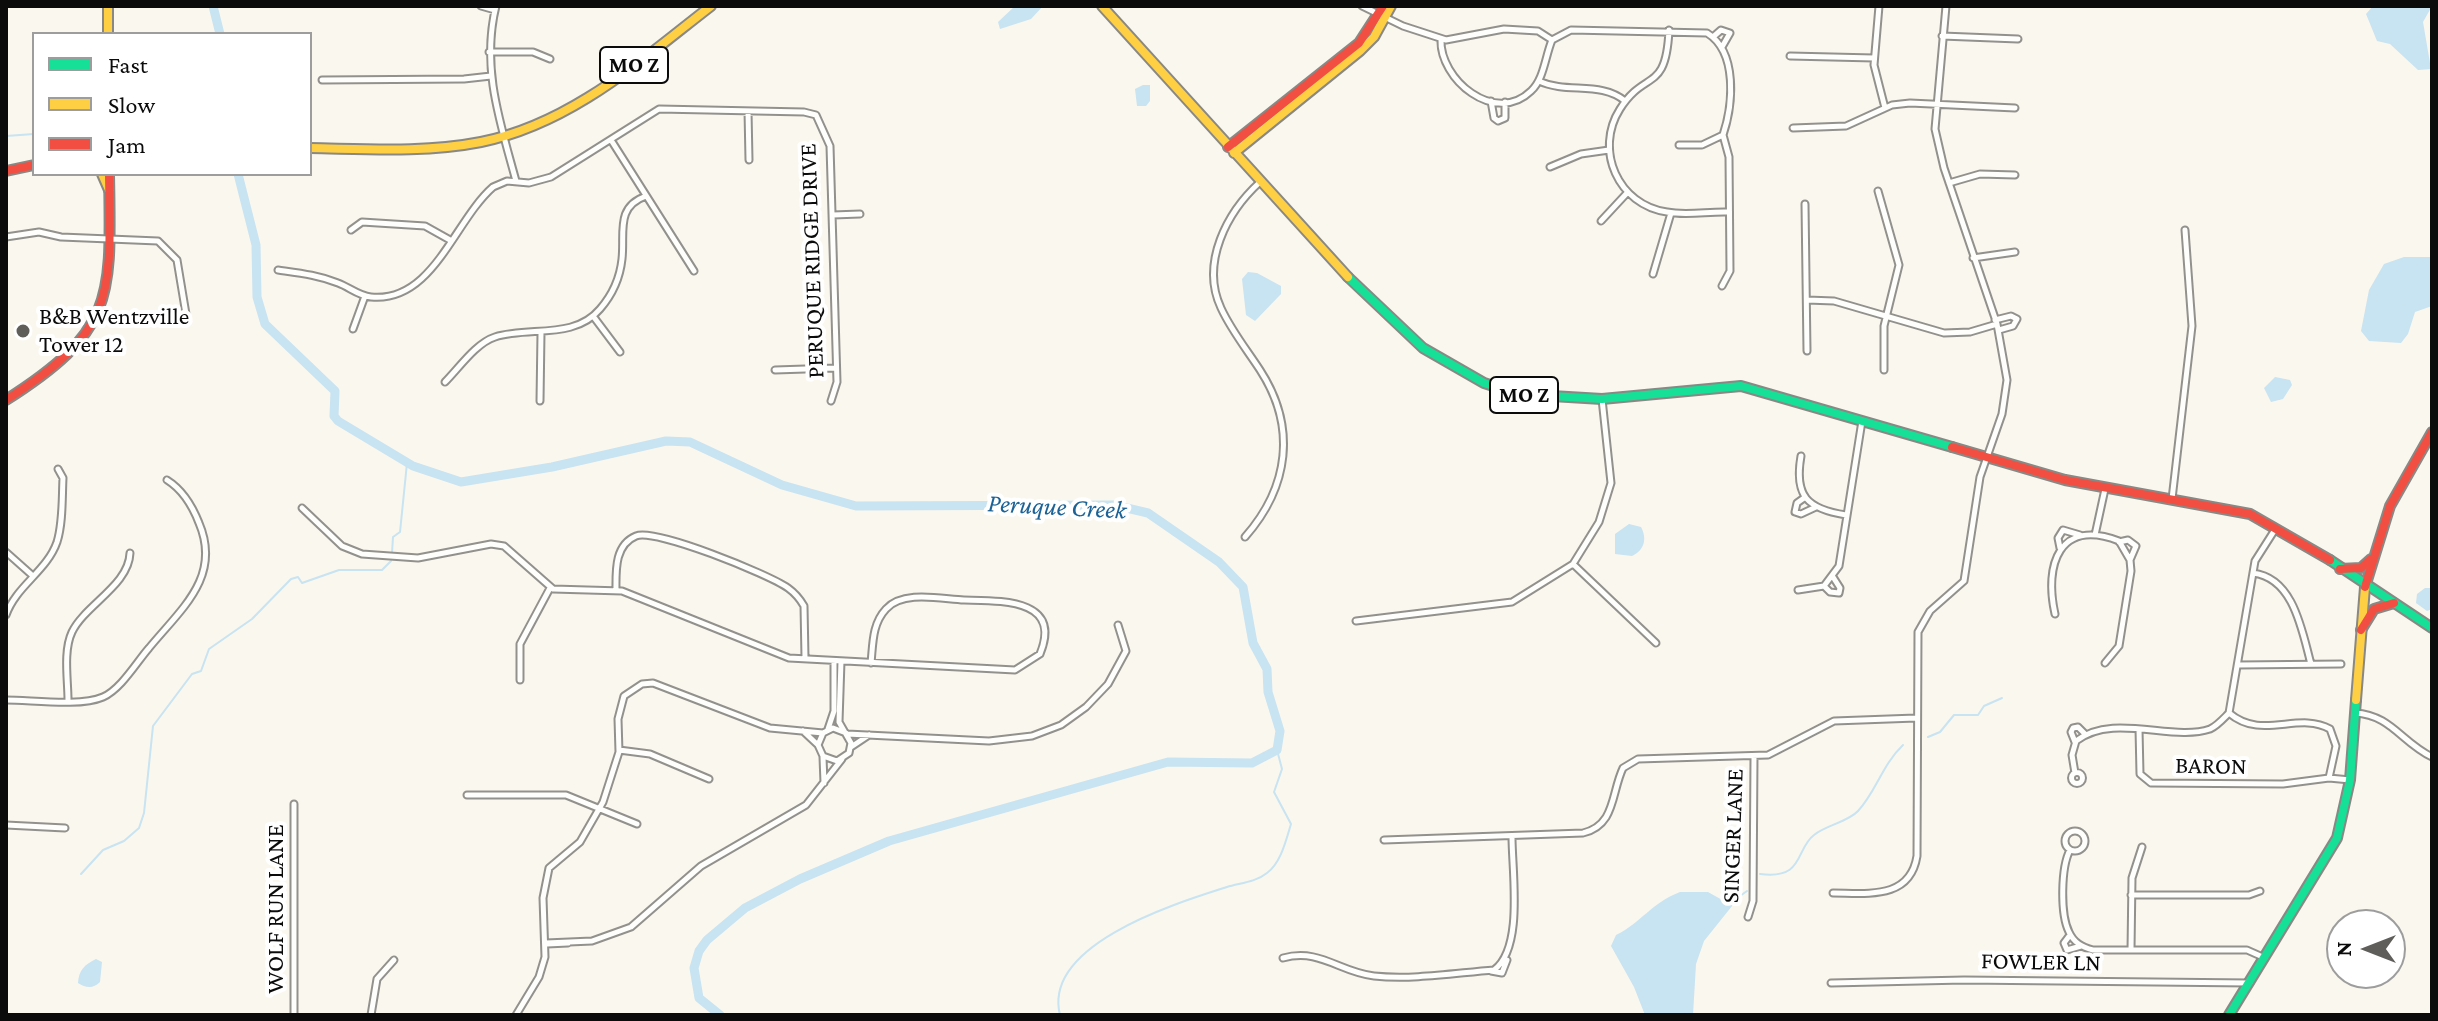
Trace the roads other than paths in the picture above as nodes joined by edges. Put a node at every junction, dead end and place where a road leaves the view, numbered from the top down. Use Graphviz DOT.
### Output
graph roads {
  1 [pos="108,6"];
  2 [pos="481,6"];
  3 [pos="711,6"];
  4 [pos="1102,6"];
  5 [pos="1362,6"];
  6 [pos="1391,6"];
  7 [pos="1879,6"];
  8 [pos="1946,6"];
  9 [pos="495,8"];
  10 [pos="1382,13"];
  11 [pos="1669,30"];
  12 [pos="108,32"];
  13 [pos="1942,36"];
  14 [pos="1713,37"];
  15 [pos="1441,39"];
  16 [pos="2018,39"];
  17 [pos="1552,40"];
  18 [pos="1722,47"];
  19 [pos="489,52"];
  20 [pos="1790,56"];
  21 [pos="1874,58"];
  22 [pos="550,59"];
  23 [pos="491,76"];
  24 [pos="322,80"];
  25 [pos="1539,81"];
  26 [pos="1491,101"];
  27 [pos="1625,101"];
  28 [pos="1505,102"];
  29 [pos="1936,106"];
  30 [pos="1885,108"];
  31 [pos="2015,108"];
  32 [pos="748,111"];
  33 [pos="1793,128"];
  34 [pos="1723,135"];
  35 [pos="504,136"];
  36 [pos="611,140"];
  37 [pos="1679,145"];
  38 [pos="312,148"];
  39 [pos="1231,150"];
  40 [pos="1609,150"];
  41 [pos="749,160"];
  42 [pos="30,166"];
  43 [pos="1550,167"];
  44 [pos="6,171"];
  45 [pos="2015,175"];
  46 [pos="103,176"];
  47 [pos="109,176"];
  48 [pos="516,181"];
  49 [pos="1260,182"];
  50 [pos="1949,183"];
  51 [pos="109,190"];
  52 [pos="1878,191"];
  53 [pos="1627,193"];
  54 [pos="646,196"];
  55 [pos="1805,204"];
  56 [pos="1729,212"];
  57 [pos="1671,213"];
  58 [pos="860,214"];
  59 [pos="833,215"];
  60 [pos="1601,221"];
  61 [pos="351,230"];
  62 [pos="2185,230"];
  63 [pos="6,237"];
  64 [pos="110,238"];
  65 [pos="450,240"];
  66 [pos="2015,252"];
  67 [pos="1973,258"];
  68 [pos="278,270"];
  69 [pos="694,271"];
  70 [pos="1653,274"];
  71 [pos="1722,286"];
  72 [pos="365,296"];
  73 [pos="1807,300"];
  74 [pos="186,314"];
  75 [pos="593,316"];
  76 [pos="1886,317"];
  77 [pos="1997,324"];
  78 [pos="353,329"];
  79 [pos="541,333"];
  80 [pos="1807,351"];
  81 [pos="620,352"];
  82 [pos="836,368"];
  83 [pos="775,370"];
  84 [pos="1884,370"];
  85 [pos="445,382"];
  86 [pos="1602,399"];
  87 [pos="6,400"];
  88 [pos="540,401"];
  89 [pos="831,401"];
  90 [pos="1863,420"];
  91 [pos="2432,432"];
  92 [pos="1801,456"];
  93 [pos="1986,457"];
  94 [pos="58,469"];
  95 [pos="167,480"];
  96 [pos="2105,489"];
  97 [pos="1804,498"];
  98 [pos="2171,500"];
  99 [pos="1816,507"];
  100 [pos="302,508"];
  101 [pos="1846,515"];
  102 [pos="2277,527"];
  103 [pos="2080,535"];
  104 [pos="2095,535"];
  105 [pos="1245,537"];
  106 [pos="2119,542"];
  107 [pos="2061,549"];
  108 [pos="6,552"];
  109 [pos="130,553"];
  110 [pos="2371,558"];
  111 [pos="2130,560"];
  112 [pos="1573,564"];
  113 [pos="2339,569"];
  114 [pos="2253,573"];
  115 [pos="33,576"];
  116 [pos="1833,577"];
  117 [pos="1824,586"];
  118 [pos="2365,587"];
  119 [pos="550,588"];
  120 [pos="1798,590"];
  121 [pos="616,591"];
  122 [pos="2394,603"];
  123 [pos="2055,614"];
  124 [pos="6,615"];
  125 [pos="1356,621"];
  126 [pos="1118,625"];
  127 [pos="2432,628"];
  128 [pos="2361,630"];
  129 [pos="1656,643"];
  130 [pos="805,658"];
  131 [pos="838,661"];
  132 [pos="871,663"];
  133 [pos="2105,663"];
  134 [pos="2311,664"];
  135 [pos="2341,664"];
  136 [pos="2238,665"];
  137 [pos="520,680"];
  138 [pos="6,700"];
  139 [pos="68,700"];
  140 [pos="2229,713"];
  141 [pos="2354,713"];
  142 [pos="1916,718"];
  143 [pos="2139,729"];
  144 [pos="802,731"];
  145 [pos="826,731"];
  146 [pos="873,733"];
  147 [pos="847,734"];
  148 [pos="2085,734"];
  149 [pos="2076,742"];
  150 [pos="818,745"];
  151 [pos="851,748"];
  152 [pos="619,750"];
  153 [pos="823,756"];
  154 [pos="1754,757"];
  155 [pos="2432,757"];
  156 [pos="842,759"];
  157 [pos="2075,773"];
  158 [pos="2329,778"];
  159 [pos="709,779"];
  160 [pos="2350,780"];
  161 [pos="824,785"];
  162 [pos="467,795"];
  163 [pos="294,804"];
  164 [pos="599,809"];
  165 [pos="637,824"];
  166 [pos="6,825"];
  167 [pos="65,828"];
  168 [pos="1512,837"];
  169 [pos="1384,840"];
  170 [pos="2142,847"];
  171 [pos="2070,850"];
  172 [pos="2260,891"];
  173 [pos="1833,893"];
  174 [pos="2131,895"];
  175 [pos="1748,917"];
  176 [pos="2070,935"];
  177 [pos="546,943"];
  178 [pos="2081,946"];
  179 [pos="2131,950"];
  180 [pos="1283,958"];
  181 [pos="2266,959"];
  182 [pos="394,960"];
  183 [pos="1831,983"];
  184 [pos="2251,983"];
  185 [pos="294,1015"];
  186 [pos="371,1015"];
  187 [pos="516,1015"];
  188 [pos="2229,1015"];
  1 -- 12 [label="main road"];
  2 -- 9 [label="street"];
  3 -- 35 [label="main road, MO Z"];
  4 -- 39 [label="main road, MO Z"];
  5 -- 10 [label="street"];
  6 -- 10 [label="main road"];
  7 -- 21 [label="street"];
  8 -- 13 [label="street"];
  9 -- 19 [label="street"];
  10 -- 15 [label="street"];
  10 -- 39 [label="main road"];
  11 -- 14 [label="street"];
  11 -- 17 [label="street"];
  11 -- 27 [label="street"];
  13 -- 16 [label="street"];
  13 -- 29 [label="street"];
  14 -- 18 [label="street"];
  14 -- 18 [label="street"];
  15 -- 17 [label="street"];
  15 -- 26 [label="street"];
  17 -- 25 [label="street"];
  18 -- 34 [label="street"];
  19 -- 22 [label="street"];
  19 -- 23 [label="street"];
  20 -- 21 [label="street"];
  21 -- 30 [label="street"];
  23 -- 24 [label="street"];
  23 -- 35 [label="street"];
  25 -- 27 [label="street"];
  25 -- 28 [label="street"];
  26 -- 28 [label="street"];
  26 -- 28 [label="street"];
  27 -- 40 [label="street"];
  29 -- 30 [label="street"];
  29 -- 31 [label="street"];
  29 -- 50 [label="street"];
  30 -- 33 [label="street"];
  32 -- 36 [label="street, PERUQUE RIDGE DRIVE"];
  32 -- 41 [label="street"];
  32 -- 59 [label="street, PERUQUE RIDGE DRIVE"];
  34 -- 37 [label="street"];
  34 -- 56 [label="street"];
  35 -- 38 [label="main road, MO Z"];
  35 -- 48 [label="street"];
  36 -- 48 [label="street, PERUQUE RIDGE DRIVE"];
  36 -- 54 [label="street"];
  39 -- 49 [label="main road, MO Z"];
  40 -- 43 [label="street"];
  40 -- 53 [label="street"];
  42 -- 44 [label="main road"];
  45 -- 50 [label="street"];
  46 -- 51 [label="main road"];
  47 -- 51 [label="main road"];
  48 -- 65 [label="street, PERUQUE RIDGE DRIVE"];
  49 -- 86 [label="main road, MO Z"];
  49 -- 105 [label="street"];
  50 -- 67 [label="street"];
  51 -- 64 [label="main road"];
  52 -- 76 [label="street"];
  53 -- 57 [label="street"];
  53 -- 60 [label="street"];
  54 -- 69 [label="street"];
  54 -- 75 [label="street"];
  55 -- 73 [label="street"];
  56 -- 57 [label="street"];
  56 -- 71 [label="street"];
  57 -- 70 [label="street"];
  58 -- 59 [label="street"];
  59 -- 82 [label="street, PERUQUE RIDGE DRIVE"];
  61 -- 65 [label="street"];
  62 -- 98 [label="street"];
  63 -- 64 [label="street"];
  64 -- 74 [label="street"];
  64 -- 87 [label="main road"];
  65 -- 72 [label="street, PERUQUE RIDGE DRIVE"];
  66 -- 67 [label="street"];
  67 -- 77 [label="street"];
  68 -- 72 [label="street"];
  72 -- 78 [label="street"];
  73 -- 76 [label="street"];
  73 -- 80 [label="street"];
  75 -- 79 [label="street"];
  75 -- 81 [label="street"];
  76 -- 77 [label="street"];
  76 -- 84 [label="street"];
  77 -- 93 [label="street"];
  79 -- 85 [label="street"];
  79 -- 88 [label="street"];
  82 -- 83 [label="street"];
  82 -- 89 [label="street, PERUQUE RIDGE DRIVE"];
  86 -- 90 [label="main road, MO Z"];
  86 -- 112 [label="street"];
  90 -- 93 [label="main road, MO Z"];
  90 -- 101 [label="street"];
  91 -- 110 [label="main road"];
  92 -- 97 [label="street"];
  93 -- 96 [label="main road, MO Z"];
  93 -- 142 [label="street"];
  94 -- 115 [label="street"];
  95 -- 139 [label="street"];
  96 -- 98 [label="main road, MO Z"];
  96 -- 104 [label="street"];
  97 -- 99 [label="street"];
  97 -- 99 [label="street"];
  98 -- 102 [label="main road, MO Z"];
  99 -- 101 [label="street"];
  100 -- 119 [label="street"];
  101 -- 116 [label="street"];
  102 -- 113 [label="main road, MO Z"];
  102 -- 114 [label="street"];
  103 -- 104 [label="street"];
  103 -- 107 [label="street"];
  103 -- 107 [label="street"];
  104 -- 106 [label="street"];
  106 -- 111 [label="street"];
  106 -- 111 [label="street"];
  107 -- 123 [label="street"];
  108 -- 115 [label="street"];
  109 -- 139 [label="street"];
  110 -- 113 [label="main road"];
  110 -- 118 [label="main road"];
  111 -- 133 [label="street"];
  112 -- 125 [label="street"];
  112 -- 129 [label="street"];
  113 -- 118 [label="main road, MO Z"];
  114 -- 134 [label="street"];
  114 -- 136 [label="street"];
  115 -- 124 [label="street"];
  116 -- 117 [label="street"];
  116 -- 117 [label="street"];
  117 -- 120 [label="street"];
  118 -- 122 [label="main road, MO Z"];
  118 -- 128 [label="main road"];
  119 -- 121 [label="street"];
  119 -- 137 [label="street"];
  121 -- 130 [label="street"];
  121 -- 130 [label="street"];
  122 -- 127 [label="main road, MO Z"];
  122 -- 128 [label="main road"];
  126 -- 146 [label="street"];
  128 -- 141 [label="main road"];
  130 -- 131 [label="street"];
  131 -- 132 [label="street"];
  131 -- 145 [label="street"];
  131 -- 147 [label="street"];
  132 -- 132 [label="street"];
  134 -- 135 [label="street"];
  134 -- 136 [label="street"];
  136 -- 140 [label="street"];
  138 -- 139 [label="street"];
  140 -- 143 [label="street"];
  140 -- 158 [label="street"];
  141 -- 155 [label="street"];
  141 -- 160 [label="main road"];
  142 -- 154 [label="street"];
  142 -- 173 [label="street"];
  143 -- 148 [label="street"];
  143 -- 158 [label="street, BARON"];
  144 -- 145 [label="street"];
  144 -- 150 [label="street"];
  144 -- 152 [label="street"];
  145 -- 147 [label="street"];
  145 -- 150 [label="street"];
  146 -- 147 [label="street"];
  146 -- 151 [label="street"];
  147 -- 151 [label="street"];
  148 -- 149 [label="street"];
  148 -- 149 [label="street"];
  149 -- 157 [label="street"];
  150 -- 153 [label="street"];
  151 -- 156 [label="street"];
  152 -- 159 [label="street"];
  152 -- 164 [label="street"];
  153 -- 156 [label="street"];
  153 -- 161 [label="street"];
  154 -- 168 [label="street"];
  154 -- 175 [label="street, SINGER LANE"];
  156 -- 161 [label="street"];
  158 -- 160 [label="street, BARON"];
  160 -- 181 [label="main road"];
  161 -- 177 [label="street"];
  162 -- 164 [label="street"];
  163 -- 185 [label="street, WOLF RUN LANE"];
  164 -- 165 [label="street"];
  164 -- 177 [label="street"];
  166 -- 167 [label="street"];
  168 -- 169 [label="street"];
  168 -- 180 [label="street"];
  170 -- 174 [label="street"];
  171 -- 176 [label="street"];
  172 -- 174 [label="street"];
  174 -- 179 [label="street"];
  176 -- 178 [label="street"];
  176 -- 178 [label="street"];
  177 -- 187 [label="street"];
  178 -- 179 [label="street"];
  179 -- 181 [label="street"];
  181 -- 184 [label="main road"];
  182 -- 186 [label="street"];
  183 -- 184 [label="street, FOWLER LN"];
  184 -- 188 [label="main road"];
}
